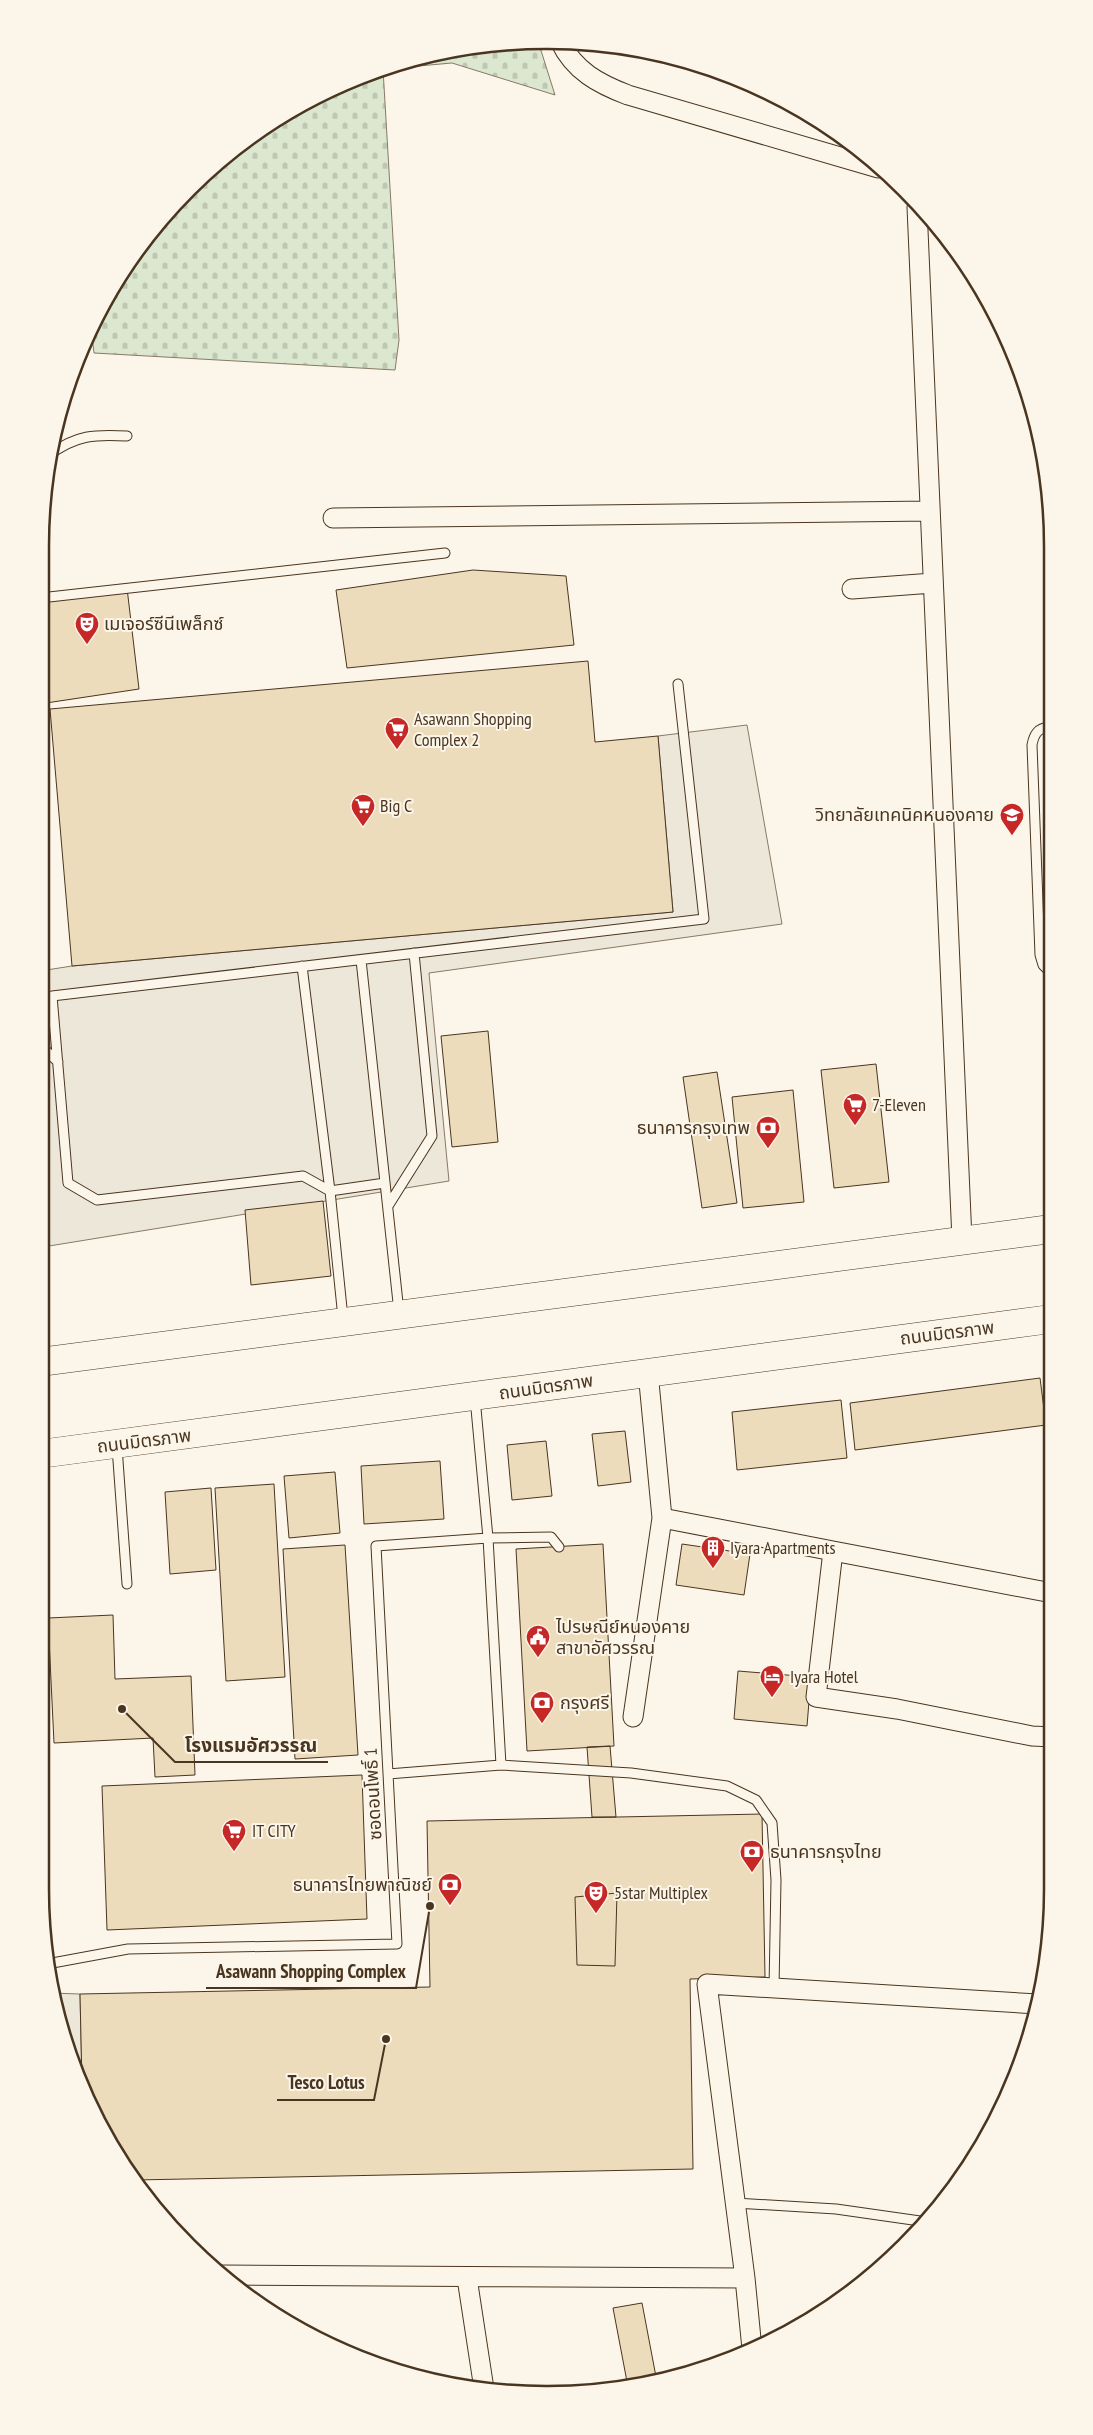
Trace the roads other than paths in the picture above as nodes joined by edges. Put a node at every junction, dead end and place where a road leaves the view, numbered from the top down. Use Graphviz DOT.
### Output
graph roads {
  1 [pos="566,50"];
  2 [pos="865,164"];
  3 [pos="917,214"];
  4 [pos="127,436"];
  5 [pos="58,449"];
  6 [pos="930,511"];
  7 [pos="333,518"];
  8 [pos="445,553"];
  9 [pos="933,583"];
  10 [pos="852,589"];
  11 [pos="49,597"];
  12 [pos="678,684"];
  13 [pos="1044,728"];
  14 [pos="414,953"];
  15 [pos="361,960"];
  16 [pos="302,966"];
  17 [pos="1044,966"];
  18 [pos="49,1054"];
  19 [pos="58,1062"];
  20 [pos="385,1183"];
  21 [pos="330,1191"];
  22 [pos="388,1206"];
  23 [pos="1044,1230"];
  24 [pos="962,1240"];
  25 [pos="399,1314"];
  26 [pos="344,1321"];
  27 [pos="1044,1321"];
  28 [pos="49,1361"];
  29 [pos="648,1372"];
  30 [pos="475,1396"];
  31 [pos="116,1444"];
  32 [pos="49,1453"];
  33 [pos="662,1518"];
  34 [pos="488,1538"];
  35 [pos="560,1546"];
  36 [pos="833,1551"];
  37 [pos="127,1584"];
  38 [pos="1044,1591"];
  39 [pos="633,1717"];
  40 [pos="1044,1737"];
  41 [pos="501,1765"];
  42 [pos="388,1774"];
  43 [pos="54,1963"];
  44 [pos="774,1988"];
  45 [pos="1030,2004"];
  46 [pos="735,2203"];
  47 [pos="917,2221"];
  48 [pos="234,2276"];
  49 [pos="467,2278"];
  50 [pos="745,2278"];
  51 [pos="751,2342"];
  52 [pos="483,2382"];
  1 -- 2 [label="street"];
  3 -- 6 [label="street"];
  4 -- 5 [label="lane"];
  6 -- 7 [label="street"];
  6 -- 9 [label="street"];
  8 -- 11 [label="lane"];
  9 -- 10 [label="street"];
  9 -- 24 [label="street"];
  12 -- 14 [label="lane"];
  13 -- 17 [label="lane"];
  14 -- 15 [label="lane"];
  14 -- 22 [label="lane"];
  15 -- 16 [label="lane"];
  15 -- 20 [label="lane"];
  16 -- 19 [label="lane"];
  16 -- 21 [label="lane"];
  18 -- 19 [label="lane"];
  19 -- 21 [label="lane"];
  20 -- 21 [label="lane"];
  20 -- 22 [label="lane"];
  21 -- 26 [label="lane"];
  22 -- 25 [label="lane"];
  23 -- 24 [label="main road"];
  24 -- 25 [label="main road"];
  25 -- 26 [label="main road"];
  26 -- 28 [label="main road"];
  27 -- 29 [label="main road, ถนนมิตรภาพ"];
  29 -- 30 [label="main road, ถนนมิตรภาพ"];
  29 -- 33 [label="street"];
  30 -- 31 [label="main road, ถนนมิตรภาพ"];
  30 -- 34 [label="lane"];
  31 -- 32 [label="main road, ถนนมิตรภาพ"];
  31 -- 37 [label="lane"];
  33 -- 36 [label="street"];
  33 -- 39 [label="street"];
  34 -- 35 [label="lane"];
  34 -- 41 [label="lane"];
  34 -- 42 [label="lane, ซอดอนโพธิ์ 1"];
  36 -- 38 [label="street"];
  36 -- 40 [label="street"];
  41 -- 42 [label="lane"];
  41 -- 44 [label="lane"];
  42 -- 43 [label="lane, ซอดอนโพธิ์ 1"];
  44 -- 45 [label="street"];
  44 -- 46 [label="street"];
  46 -- 47 [label="lane"];
  46 -- 50 [label="street"];
  48 -- 49 [label="street"];
  49 -- 50 [label="street"];
  49 -- 52 [label="street"];
  50 -- 51 [label="street"];
}
